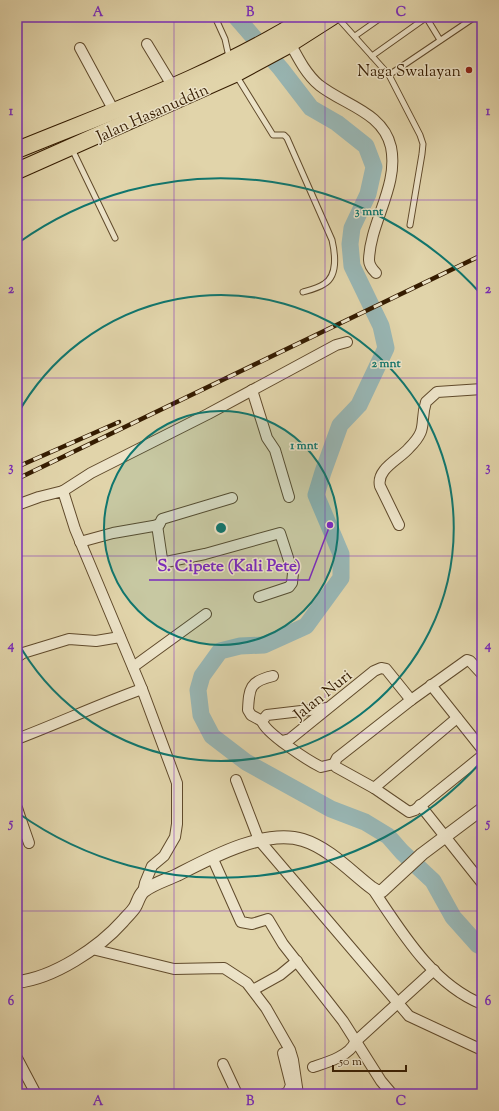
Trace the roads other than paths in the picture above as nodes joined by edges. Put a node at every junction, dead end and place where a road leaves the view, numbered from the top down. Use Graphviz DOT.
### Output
graph roads {
  1 [pos="215,17"];
  2 [pos="307,17"];
  3 [pos="332,17"];
  4 [pos="337,17"];
  5 [pos="382,17"];
  6 [pos="426,17"];
  7 [pos="475,17"];
  8 [pos="468,18"];
  9 [pos="355,36"];
  10 [pos="440,40"];
  11 [pos="284,42"];
  12 [pos="147,44"];
  13 [pos="80,48"];
  14 [pos="372,56"];
  15 [pos="237,65"];
  16 [pos="389,75"];
  17 [pos="173,86"];
  18 [pos="114,110"];
  19 [pos="72,148"];
  20 [pos="17,150"];
  21 [pos="17,171"];
  22 [pos="410,225"];
  23 [pos="115,238"];
  24 [pos="376,273"];
  25 [pos="303,292"];
  26 [pos="347,342"];
  27 [pos="482,389"];
  28 [pos="252,390"];
  29 [pos="63,491"];
  30 [pos="289,497"];
  31 [pos="232,498"];
  32 [pos="17,505"];
  33 [pos="157,525"];
  34 [pos="399,525"];
  35 [pos="80,542"];
  36 [pos="259,597"];
  37 [pos="206,614"];
  38 [pos="120,637"];
  39 [pos="17,657"];
  40 [pos="133,667"];
  41 [pos="482,674"];
  42 [pos="273,676"];
  43 [pos="432,685"];
  44 [pos="142,689"];
  45 [pos="411,700"];
  46 [pos="327,708"];
  47 [pos="457,718"];
  48 [pos="262,721"];
  49 [pos="17,739"];
  50 [pos="282,741"];
  51 [pos="482,749"];
  52 [pos="482,756"];
  53 [pos="334,764"];
  54 [pos="236,780"];
  55 [pos="374,788"];
  56 [pos="420,804"];
  57 [pos="17,808"];
  58 [pos="482,810"];
  59 [pos="19,821"];
  60 [pos="446,837"];
  61 [pos="259,840"];
  62 [pos="29,843"];
  63 [pos="212,857"];
  64 [pos="482,883"];
  65 [pos="372,888"];
  66 [pos="143,892"];
  67 [pos="92,949"];
  68 [pos="297,961"];
  69 [pos="434,970"];
  70 [pos="17,982"];
  71 [pos="253,990"];
  72 [pos="397,1002"];
  73 [pos="482,1004"];
  74 [pos="355,1042"];
  75 [pos="482,1050"];
  76 [pos="283,1053"];
  77 [pos="18,1063"];
  78 [pos="223,1064"];
  79 [pos="313,1067"];
  80 [pos="36,1094"];
  81 [pos="237,1094"];
  82 [pos="284,1094"];
  83 [pos="298,1094"];
  84 [pos="392,1094"];
  1 -- 15 [label="lane"];
  2 -- 11 [label="highway"];
  3 -- 11 [label="highway"];
  4 -- 9 [label="lane"];
  5 -- 9 [label="lane"];
  6 -- 10 [label="lane"];
  6 -- 14 [label="lane"];
  7 -- 8 [label="lane"];
  8 -- 10 [label="lane"];
  9 -- 14 [label="lane"];
  10 -- 16 [label="lane"];
  11 -- 15 [label="highway, Jalan Hasanuddin"];
  11 -- 24 [label="street"];
  12 -- 17 [label="street"];
  13 -- 18 [label="street"];
  14 -- 16 [label="lane"];
  15 -- 17 [label="highway, Jalan Hasanuddin"];
  15 -- 19 [label="highway, Jalan Hasanuddin"];
  15 -- 25 [label="lane"];
  16 -- 22 [label="lane"];
  17 -- 18 [label="highway, Jalan Hasanuddin"];
  18 -- 20 [label="highway, Jalan Hasanuddin"];
  19 -- 21 [label="highway, Jalan Hasanuddin"];
  19 -- 23 [label="lane"];
  26 -- 28 [label="street"];
  27 -- 34 [label="street"];
  28 -- 29 [label="street"];
  28 -- 30 [label="street"];
  29 -- 32 [label="street"];
  29 -- 35 [label="street"];
  31 -- 33 [label="street"];
  33 -- 35 [label="street"];
  33 -- 36 [label="street"];
  35 -- 38 [label="street"];
  37 -- 40 [label="street"];
  38 -- 39 [label="street"];
  38 -- 40 [label="street"];
  40 -- 44 [label="street"];
  41 -- 43 [label="street"];
  42 -- 48 [label="street"];
  43 -- 45 [label="street"];
  43 -- 47 [label="street"];
  44 -- 49 [label="street"];
  44 -- 66 [label="street"];
  45 -- 46 [label="street, Jalan Nuri"];
  45 -- 53 [label="street"];
  46 -- 48 [label="street"];
  46 -- 50 [label="street, Jalan Nuri"];
  47 -- 51 [label="street"];
  47 -- 55 [label="street"];
  48 -- 50 [label="street"];
  50 -- 53 [label="street"];
  52 -- 56 [label="street"];
  53 -- 55 [label="street"];
  54 -- 61 [label="street"];
  55 -- 56 [label="street"];
  56 -- 60 [label="street"];
  57 -- 59 [label="street"];
  58 -- 60 [label="street"];
  59 -- 62 [label="street"];
  60 -- 64 [label="street"];
  60 -- 65 [label="street"];
  61 -- 63 [label="street"];
  61 -- 65 [label="street"];
  61 -- 72 [label="street"];
  63 -- 66 [label="street"];
  63 -- 68 [label="street"];
  65 -- 69 [label="street"];
  66 -- 67 [label="street"];
  67 -- 70 [label="street"];
  67 -- 71 [label="street"];
  68 -- 71 [label="street"];
  68 -- 74 [label="street"];
  69 -- 72 [label="street"];
  69 -- 73 [label="street"];
  71 -- 83 [label="street"];
  72 -- 74 [label="street"];
  72 -- 75 [label="street"];
  74 -- 79 [label="street"];
  74 -- 84 [label="street"];
  76 -- 82 [label="street"];
  77 -- 80 [label="street"];
  78 -- 81 [label="street"];
}
